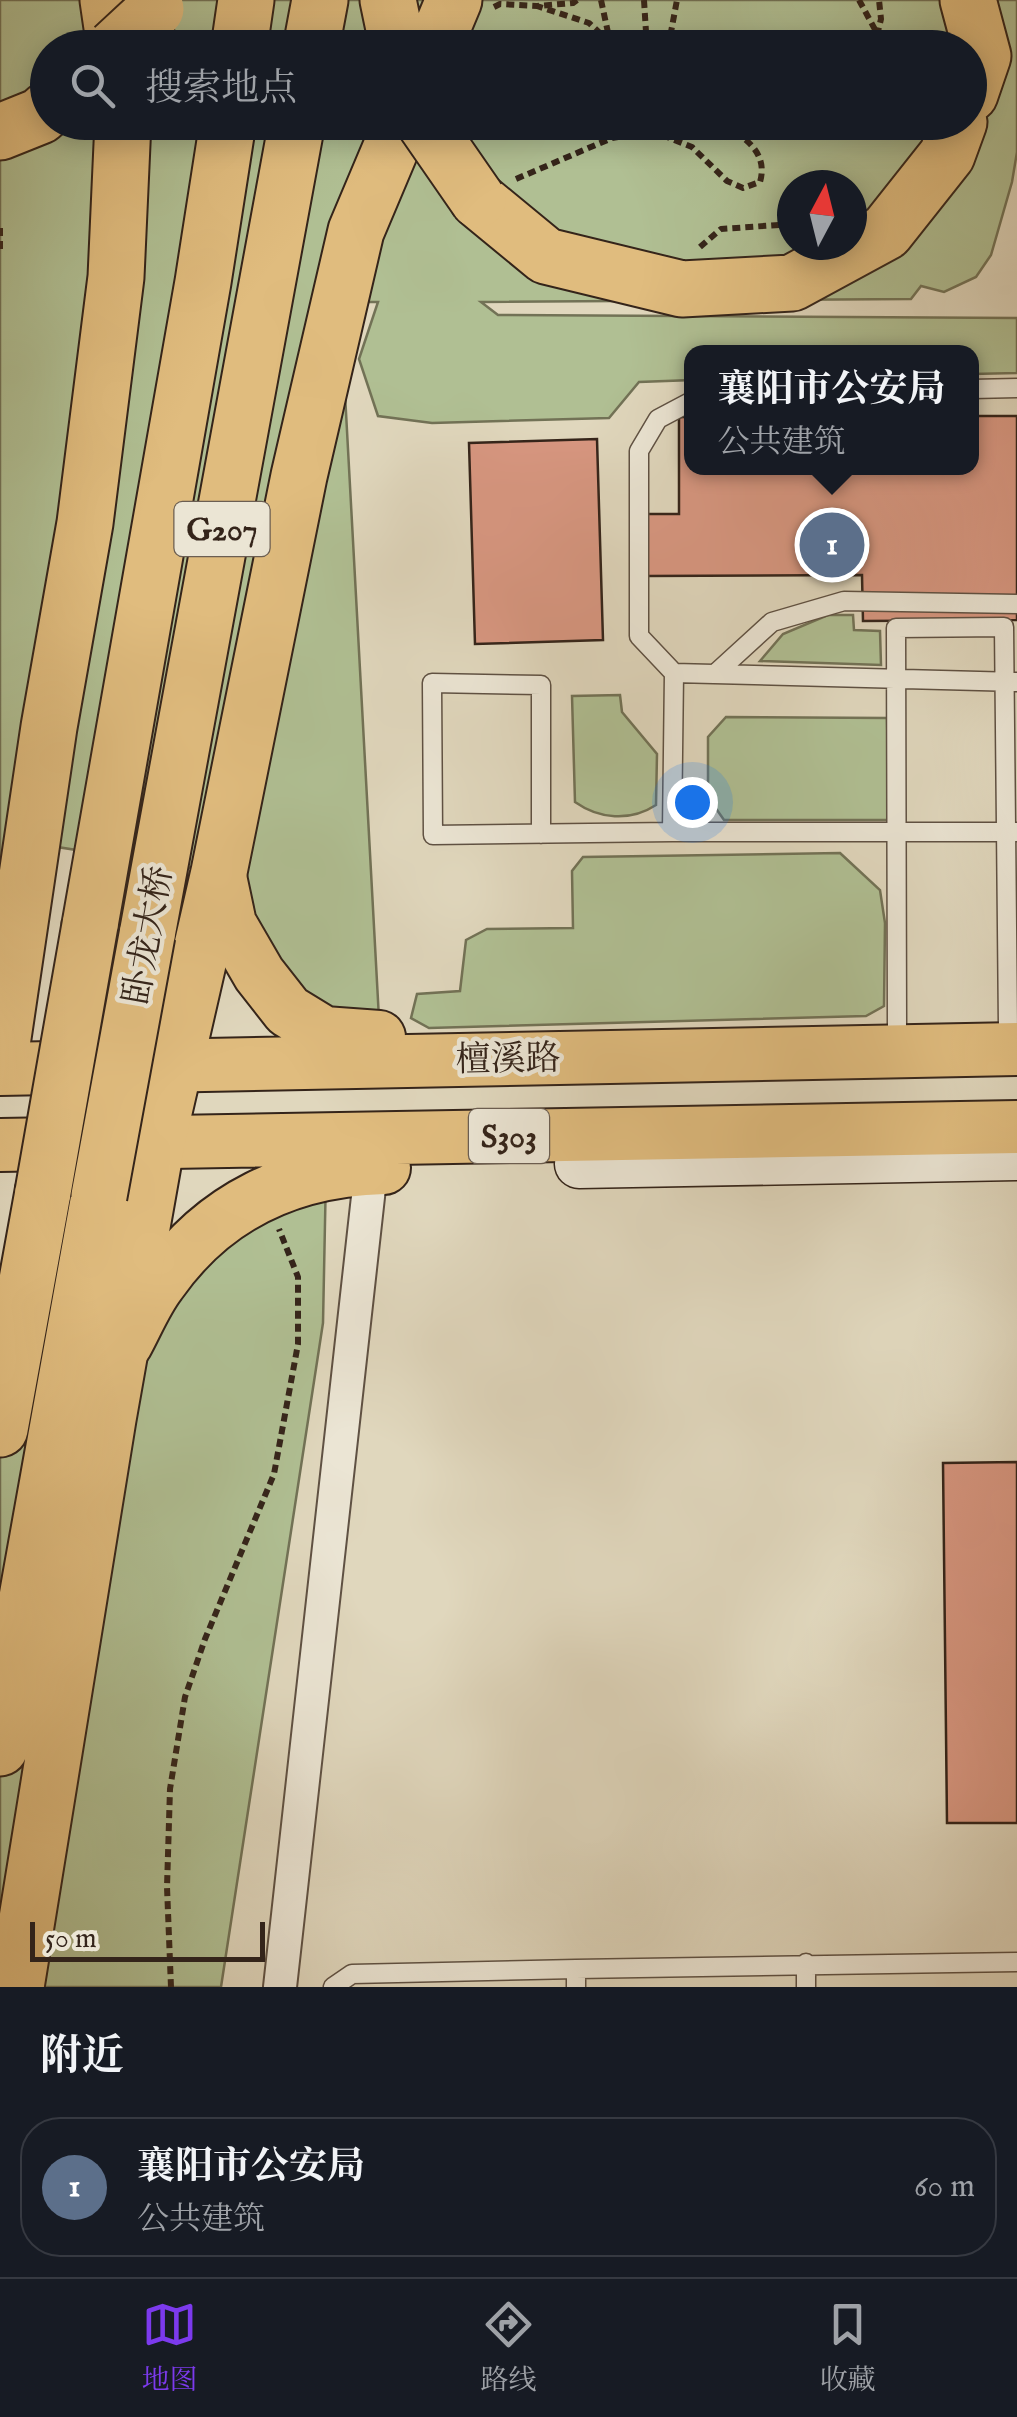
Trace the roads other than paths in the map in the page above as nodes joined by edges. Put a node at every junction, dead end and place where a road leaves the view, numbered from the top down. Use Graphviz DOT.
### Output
graph roads {
  1 [pos="108,0"];
  2 [pos="161,0"];
  3 [pos="246,0"];
  4 [pos="320,0"];
  5 [pos="388,0"];
  6 [pos="454,0"];
  7 [pos="968,0"];
  8 [pos="112,30"];
  9 [pos="133,30"];
  10 [pos="242,30"];
  11 [pos="314,30"];
  12 [pos="394,30"];
  13 [pos="442,30"];
  14 [pos="977,30"];
  15 [pos="30,120"];
  16 [pos="0,132"];
  17 [pos="122,140"];
  18 [pos="225,140"];
  19 [pos="294,140"];
  20 [pos="394,140"];
  21 [pos="436,140"];
  22 [pos="952,140"];
  23 [pos="979,388"];
  24 [pos="1017,388"];
  25 [pos="684,406"];
  26 [pos="1017,604"];
  27 [pos="674,673"];
  28 [pos="715,674"];
  29 [pos="896,678"];
  30 [pos="1011,682"];
  31 [pos="672,832"];
  32 [pos="1012,832"];
  33 [pos="896,833"];
  34 [pos="540,834"];
  35 [pos="31,843"];
  36 [pos="218,872"];
  37 [pos="0,913"];
  38 [pos="897,1028"];
  39 [pos="577,1034"];
  40 [pos="1014,1034"];
  41 [pos="652,1056"];
  42 [pos="0,1058"];
  43 [pos="174,1064"];
  44 [pos="0,1069"];
  45 [pos="1017,1127"];
  46 [pos="648,1133"];
  47 [pos="157,1142"];
  48 [pos="0,1145"];
  49 [pos="373,1153"];
  50 [pos="1017,1156"];
  51 [pos="579,1164"];
  52 [pos="119,1356"];
  53 [pos="0,1429"];
  54 [pos="0,1748"];
  55 [pos="1017,1962"];
  56 [pos="806,1963"];
  57 [pos="576,1978"];
  58 [pos="16,1987"];
  59 [pos="280,1987"];
  60 [pos="333,1987"];
  61 [pos="806,1987"];
  1 -- 8 [label="highway"];
  2 -- 9 [label="highway, bridge"];
  3 -- 10 [label="highway"];
  4 -- 11 [label="highway"];
  5 -- 12 [label="highway"];
  6 -- 13 [label="highway"];
  7 -- 14 [label="highway"];
  15 -- 16 [label="highway"];
  17 -- 35 [label="highway"];
  18 -- 53 [label="highway, 卧龙大桥 / G207, bridge"];
  19 -- 54 [label="highway, 卧龙大桥 / G207, bridge"];
  20 -- 36 [label="highway"];
  21 -- 22 [label="highway, bridge"];
  23 -- 24 [label="lane"];
  25 -- 27 [label="lane"];
  26 -- 28 [label="lane"];
  27 -- 28 [label="lane"];
  27 -- 31 [label="lane"];
  28 -- 29 [label="lane"];
  29 -- 30 [label="lane"];
  29 -- 30 [label="lane"];
  29 -- 33 [label="lane"];
  30 -- 32 [label="lane"];
  31 -- 33 [label="lane"];
  31 -- 34 [label="lane"];
  32 -- 33 [label="lane"];
  32 -- 40 [label="lane"];
  33 -- 38 [label="lane"];
  34 -- 34 [label="lane"];
  35 -- 37 [label="main road"];
  35 -- 42 [label="highway"];
  36 -- 39 [label="main road"];
  36 -- 43 [label="highway"];
  38 -- 39 [label="street"];
  38 -- 40 [label="street"];
  39 -- 41 [label="main road"];
  40 -- 41 [label="main road, 檀溪路 / S303"];
  41 -- 43 [label="main road, 檀溪路 / S303"];
  43 -- 44 [label="main road, 檀溪路 / S303"];
  43 -- 47 [label="highway"];
  45 -- 46 [label="main road, S303"];
  46 -- 49 [label="main road, S303"];
  46 -- 51 [label="main road"];
  47 -- 48 [label="main road, S303"];
  47 -- 49 [label="main road, S303"];
  47 -- 52 [label="highway"];
  49 -- 51 [label="main road"];
  49 -- 52 [label="main road"];
  49 -- 59 [label="street"];
  50 -- 51 [label="street"];
  52 -- 58 [label="highway"];
  55 -- 56 [label="lane"];
  56 -- 57 [label="lane"];
  56 -- 61 [label="lane"];
  57 -- 60 [label="lane"];
}
